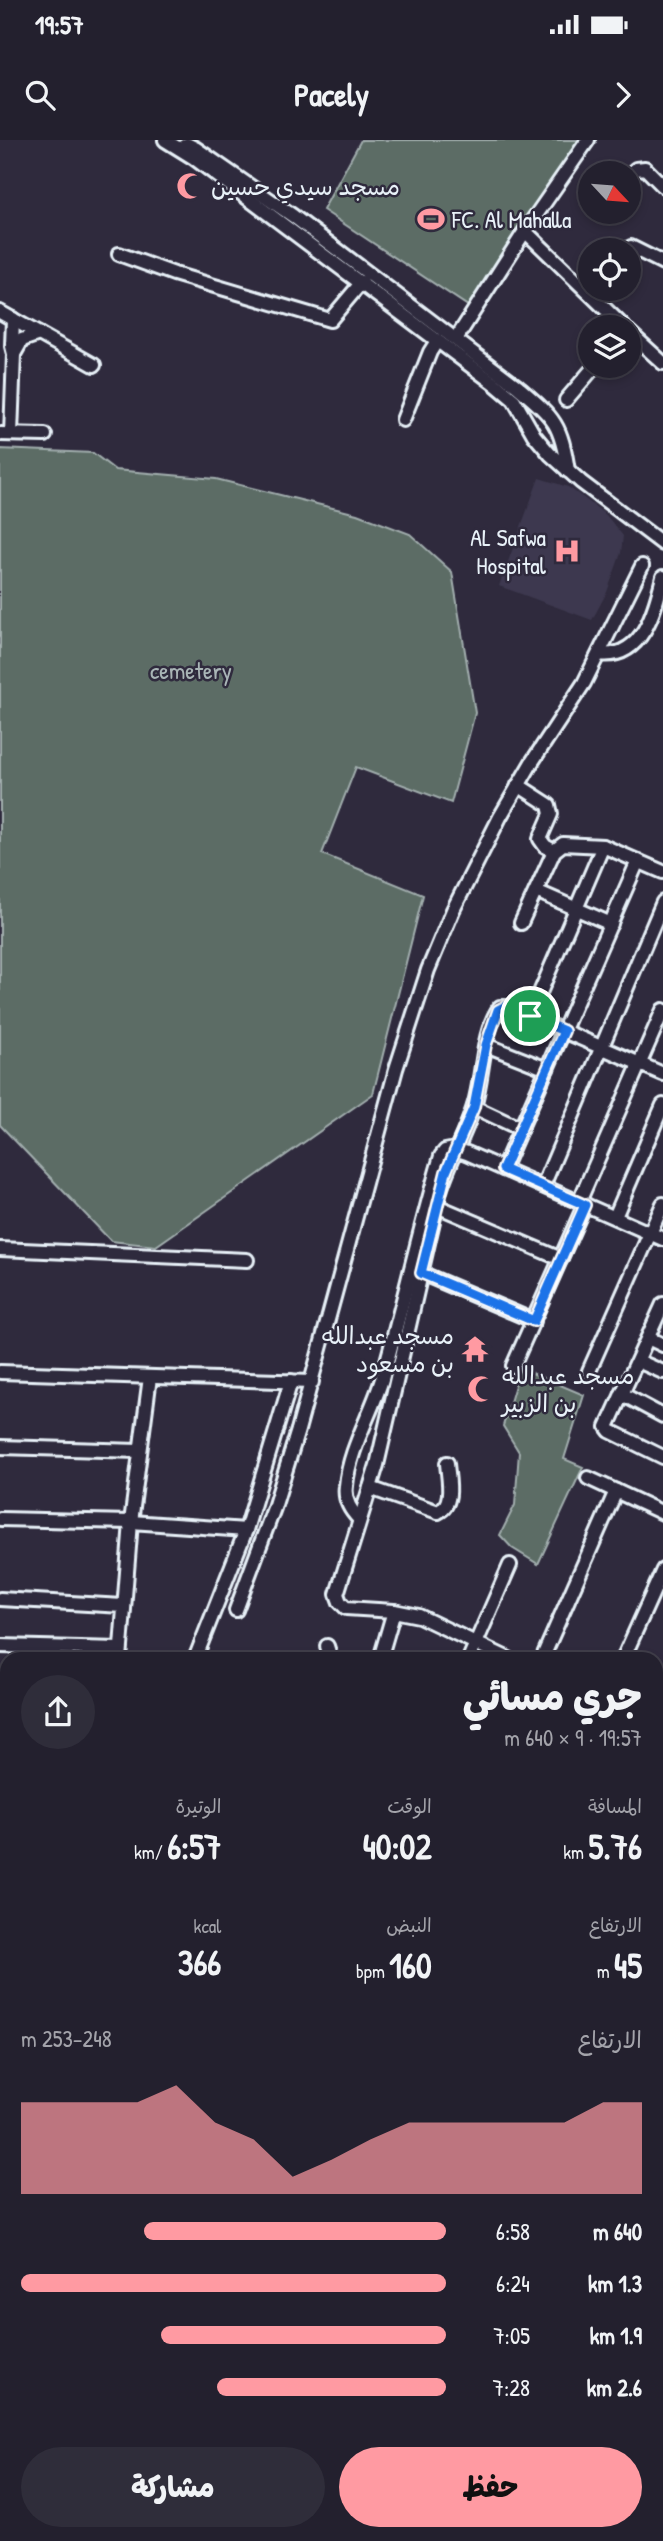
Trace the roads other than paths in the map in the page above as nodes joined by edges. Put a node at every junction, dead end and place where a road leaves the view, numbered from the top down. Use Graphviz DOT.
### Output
graph roads {
  1 [pos="166,140"];
  2 [pos="588,140"];
  3 [pos="181,148"];
  4 [pos="641,168"];
  5 [pos="663,186"];
  6 [pos="525,230"];
  7 [pos="641,252"];
  8 [pos="119,254"];
  9 [pos="663,263"];
  10 [pos="362,282"];
  11 [pos="0,312"];
  12 [pos="612,315"];
  13 [pos="13,319"];
  14 [pos="38,334"];
  15 [pos="456,339"];
  16 [pos="437,341"];
  17 [pos="641,343"];
  18 [pos="14,354"];
  19 [pos="663,363"];
  20 [pos="94,365"];
  21 [pos="585,378"];
  22 [pos="518,387"];
  23 [pos="514,400"];
  24 [pos="566,400"];
  25 [pos="403,420"];
  26 [pos="5,434"];
  27 [pos="45,435"];
  28 [pos="568,471"];
  29 [pos="658,541"];
  30 [pos="663,554"];
  31 [pos="642,566"];
  32 [pos="663,577"];
  33 [pos="599,654"];
  34 [pos="518,785"];
  35 [pos="603,846"];
  36 [pos="554,851"];
  37 [pos="638,861"];
  38 [pos="663,872"];
  39 [pos="536,891"];
  40 [pos="663,902"];
  41 [pos="576,909"];
  42 [pos="521,923"];
  43 [pos="611,924"];
  44 [pos="663,1010"];
  45 [pos="530,1016"];
  46 [pos="564,1031"];
  47 [pos="486,1045"];
  48 [pos="602,1048"];
  49 [pos="639,1064"];
  50 [pos="547,1069"];
  51 [pos="663,1074"];
  52 [pos="663,1105"];
  53 [pos="474,1107"];
  54 [pos="521,1129"];
  55 [pos="454,1149"];
  56 [pos="503,1169"];
  57 [pos="543,1186"];
  58 [pos="582,1203"];
  59 [pos="663,1204"];
  60 [pos="437,1206"];
  61 [pos="615,1217"];
  62 [pos="650,1233"];
  63 [pos="663,1238"];
  64 [pos="0,1250"];
  65 [pos="561,1259"];
  66 [pos="247,1260"];
  67 [pos="421,1273"];
  68 [pos="663,1304"];
  69 [pos="534,1321"];
  70 [pos="648,1338"];
  71 [pos="663,1345"];
  72 [pos="638,1361"];
  73 [pos="513,1366"];
  74 [pos="589,1371"];
  75 [pos="0,1372"];
  76 [pos="663,1372"];
  77 [pos="150,1377"];
  78 [pos="291,1381"];
  79 [pos="312,1382"];
  80 [pos="622,1394"];
  81 [pos="663,1416"];
  82 [pos="0,1447"];
  83 [pos="139,1451"];
  84 [pos="663,1457"];
  85 [pos="447,1463"];
  86 [pos="588,1478"];
  87 [pos="370,1488"];
  88 [pos="616,1491"];
  89 [pos="662,1497"];
  90 [pos="254,1508"];
  91 [pos="274,1508"];
  92 [pos="659,1511"];
  93 [pos="0,1519"];
  94 [pos="359,1519"];
  95 [pos="131,1522"];
  96 [pos="246,1530"];
  97 [pos="510,1565"];
  98 [pos="663,1570"];
  99 [pos="0,1599"];
  100 [pos="123,1606"];
  101 [pos="236,1610"];
  102 [pos="394,1611"];
  103 [pos="475,1644"];
  104 [pos="0,1646"];
  105 [pos="327,1646"];
  106 [pos="90,1652"];
  107 [pos="120,1652"];
  108 [pos="198,1652"];
  109 [pos="329,1652"];
  110 [pos="382,1652"];
  111 [pos="472,1652"];
  112 [pos="493,1652"];
  113 [pos="545,1652"];
  114 [pos="626,1652"];
  1 -- 3 [label="street"];
  2 -- 6 [label="street"];
  3 -- 10 [label="street"];
  3 -- 15 [label="street"];
  4 -- 5 [label="street"];
  6 -- 12 [label="street"];
  6 -- 15 [label="street"];
  7 -- 9 [label="street"];
  8 -- 10 [label="street"];
  10 -- 16 [label="street"];
  11 -- 13 [label="street"];
  13 -- 14 [label="street"];
  13 -- 18 [label="street"];
  14 -- 18 [label="street"];
  14 -- 20 [label="street"];
  15 -- 22 [label="street"];
  16 -- 23 [label="street"];
  16 -- 25 [label="street"];
  17 -- 19 [label="street"];
  18 -- 26 [label="street"];
  21 -- 24 [label="street"];
  22 -- 23 [label="street"];
  22 -- 28 [label="street"];
  23 -- 28 [label="street"];
  26 -- 27 [label="street"];
  28 -- 29 [label="street"];
  29 -- 30 [label="street"];
  31 -- 33 [label="street"];
  32 -- 33 [label="street"];
  33 -- 34 [label="street"];
  34 -- 36 [label="street"];
  34 -- 79 [label="street"];
  35 -- 36 [label="street"];
  35 -- 37 [label="street"];
  35 -- 41 [label="street"];
  36 -- 39 [label="street"];
  37 -- 38 [label="street"];
  37 -- 43 [label="street"];
  39 -- 41 [label="street"];
  39 -- 42 [label="street"];
  40 -- 48 [label="street"];
  41 -- 43 [label="street"];
  41 -- 45 [label="street"];
  43 -- 46 [label="street"];
  44 -- 49 [label="street"];
  45 -- 46 [label="street"];
  45 -- 47 [label="street"];
  46 -- 48 [label="street"];
  46 -- 50 [label="street"];
  47 -- 50 [label="street"];
  47 -- 53 [label="street"];
  48 -- 49 [label="street"];
  48 -- 57 [label="street"];
  49 -- 51 [label="street"];
  49 -- 58 [label="street"];
  50 -- 54 [label="street"];
  52 -- 61 [label="street"];
  53 -- 54 [label="street"];
  53 -- 55 [label="street"];
  54 -- 56 [label="street"];
  55 -- 56 [label="street"];
  55 -- 60 [label="street"];
  55 -- 94 [label="street"];
  56 -- 57 [label="street"];
  57 -- 58 [label="street"];
  58 -- 61 [label="street"];
  58 -- 65 [label="street"];
  59 -- 62 [label="street"];
  60 -- 65 [label="street"];
  60 -- 67 [label="street"];
  61 -- 62 [label="street"];
  62 -- 63 [label="street"];
  62 -- 74 [label="street"];
  64 -- 66 [label="street"];
  65 -- 69 [label="street"];
  67 -- 69 [label="street"];
  67 -- 87 [label="street"];
  68 -- 70 [label="street"];
  69 -- 73 [label="street"];
  70 -- 71 [label="street"];
  70 -- 72 [label="street"];
  72 -- 76 [label="street"];
  72 -- 80 [label="street"];
  75 -- 77 [label="street"];
  77 -- 78 [label="street"];
  77 -- 83 [label="street"];
  78 -- 79 [label="street"];
  78 -- 90 [label="street"];
  79 -- 91 [label="street"];
  80 -- 81 [label="street"];
  80 -- 84 [label="street"];
  82 -- 83 [label="street"];
  83 -- 95 [label="street"];
  85 -- 87 [label="street"];
  86 -- 88 [label="street"];
  87 -- 94 [label="street"];
  88 -- 92 [label="street"];
  88 -- 113 [label="street"];
  89 -- 92 [label="street"];
  90 -- 91 [label="street"];
  90 -- 96 [label="street"];
  91 -- 101 [label="street"];
  93 -- 95 [label="street"];
  94 -- 102 [label="street"];
  95 -- 96 [label="street"];
  95 -- 100 [label="street"];
  96 -- 108 [label="street"];
  97 -- 103 [label="street"];
  98 -- 114 [label="street"];
  99 -- 100 [label="street"];
  100 -- 107 [label="street"];
  102 -- 103 [label="street"];
  102 -- 110 [label="street"];
  103 -- 111 [label="street"];
  103 -- 112 [label="street"];
  104 -- 106 [label="street"];
  105 -- 109 [label="street"];
}
